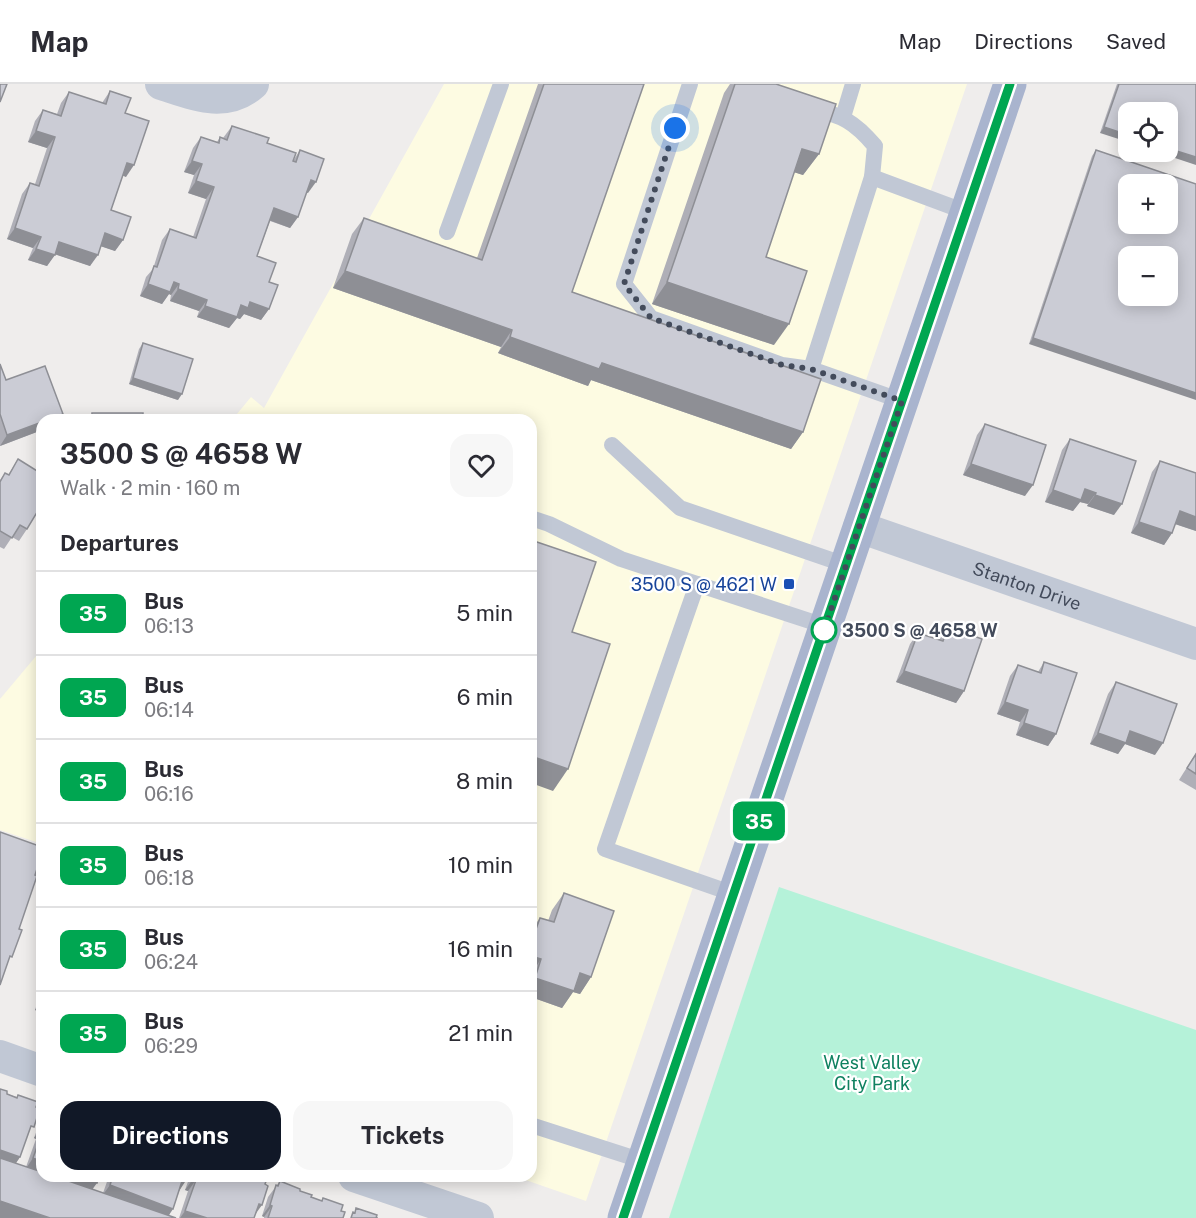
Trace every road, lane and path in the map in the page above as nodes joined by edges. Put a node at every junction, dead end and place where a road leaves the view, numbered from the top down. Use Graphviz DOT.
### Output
graph roads {
  1 [pos="161,84"];
  2 [pos="253,84"];
  3 [pos="501,84"];
  4 [pos="690,84"];
  5 [pos="853,84"];
  6 [pos="1010,84"];
  7 [pos="798,102"];
  8 [pos="843,117"];
  9 [pos="872,177"];
  10 [pos="966,212"];
  11 [pos="447,232"];
  12 [pos="811,369"];
  13 [pos="902,401"];
  14 [pos="612,446"];
  15 [pos="537,520"];
  16 [pos="859,527"];
  17 [pos="846,565"];
  18 [pos="697,584"];
  19 [pos="825,626"];
  20 [pos="1196,644"];
  21 [pos="734,894"];
  22 [pos="0,1056"];
  23 [pos="36,1069"];
  24 [pos="537,1127"];
  25 [pos="643,1161"];
  26 [pos="372,1182"];
  27 [pos="478,1218"];
  28 [pos="624,1218"];
  1 -- 2 [label="street"];
  3 -- 11 [label="lane"];
  4 -- 12 [label="lane"];
  5 -- 8 [label="lane"];
  6 -- 10 [label="main road"];
  7 -- 8 [label="lane"];
  8 -- 9 [label="lane"];
  9 -- 10 [label="lane"];
  9 -- 12 [label="lane"];
  10 -- 13 [label="main road"];
  12 -- 13 [label="lane"];
  13 -- 16 [label="main road"];
  14 -- 17 [label="lane"];
  15 -- 18 [label="lane"];
  16 -- 17 [label="main road"];
  16 -- 20 [label="street, Stanton Drive"];
  17 -- 19 [label="main road"];
  18 -- 19 [label="lane"];
  18 -- 21 [label="lane"];
  19 -- 21 [label="main road"];
  21 -- 25 [label="main road"];
  22 -- 23 [label="street"];
  24 -- 25 [label="lane"];
  25 -- 28 [label="main road"];
  26 -- 27 [label="street"];
}
